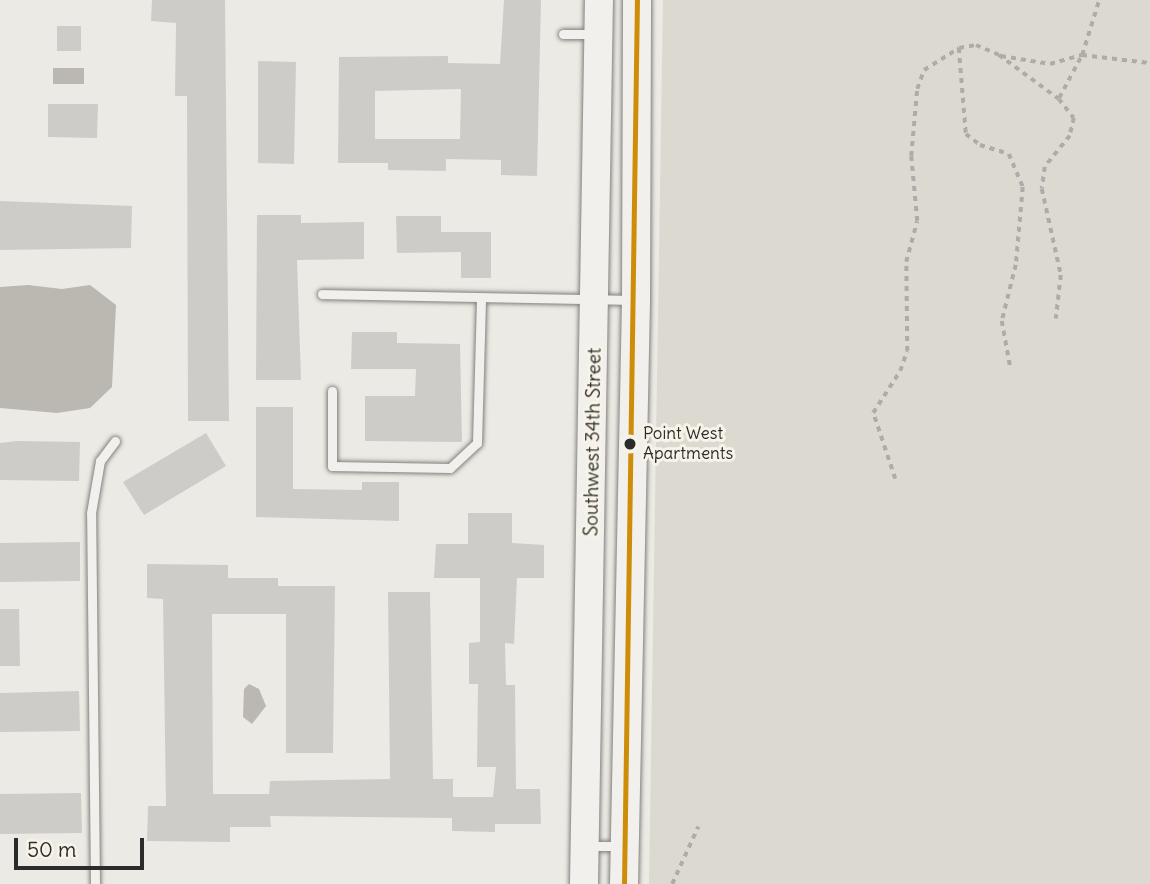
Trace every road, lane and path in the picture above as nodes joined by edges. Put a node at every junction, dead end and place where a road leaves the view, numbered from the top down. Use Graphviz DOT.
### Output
graph roads {
  1 [pos="599,0"];
  2 [pos="637,0"];
  3 [pos="1098,0"];
  4 [pos="563,34"];
  5 [pos="599,34"];
  6 [pos="959,48"];
  7 [pos="999,55"];
  8 [pos="1082,55"];
  9 [pos="1150,64"];
  10 [pos="1059,99"];
  11 [pos="322,294"];
  12 [pos="481,298"];
  13 [pos="596,300"];
  14 [pos="636,300"];
  15 [pos="1056,319"];
  16 [pos="1010,365"];
  17 [pos="332,391"];
  18 [pos="115,441"];
  19 [pos="895,479"];
  20 [pos="698,827"];
  21 [pos="585,846"];
  22 [pos="625,846"];
  23 [pos="95,884"];
  24 [pos="584,884"];
  25 [pos="624,884"];
  26 [pos="673,884"];
  1 -- 5 [label="main road, Southwest 34th Street"];
  2 -- 14 [label="main road, Southwest 34th Street"];
  3 -- 8 [label="path"];
  4 -- 5 [label="lane"];
  5 -- 13 [label="main road, Southwest 34th Street"];
  6 -- 7 [label="path"];
  6 -- 16 [label="path"];
  6 -- 19 [label="path"];
  7 -- 8 [label="path"];
  7 -- 10 [label="path"];
  8 -- 9 [label="path"];
  8 -- 10 [label="path"];
  10 -- 15 [label="path"];
  11 -- 12 [label="lane"];
  12 -- 13 [label="lane"];
  12 -- 17 [label="lane"];
  13 -- 14 [label="lane"];
  13 -- 21 [label="main road, Southwest 34th Street"];
  14 -- 22 [label="main road, Southwest 34th Street"];
  18 -- 23 [label="lane"];
  20 -- 26 [label="path"];
  21 -- 22 [label="lane"];
  21 -- 24 [label="main road, Southwest 34th Street"];
  22 -- 25 [label="main road, Southwest 34th Street"];
}
